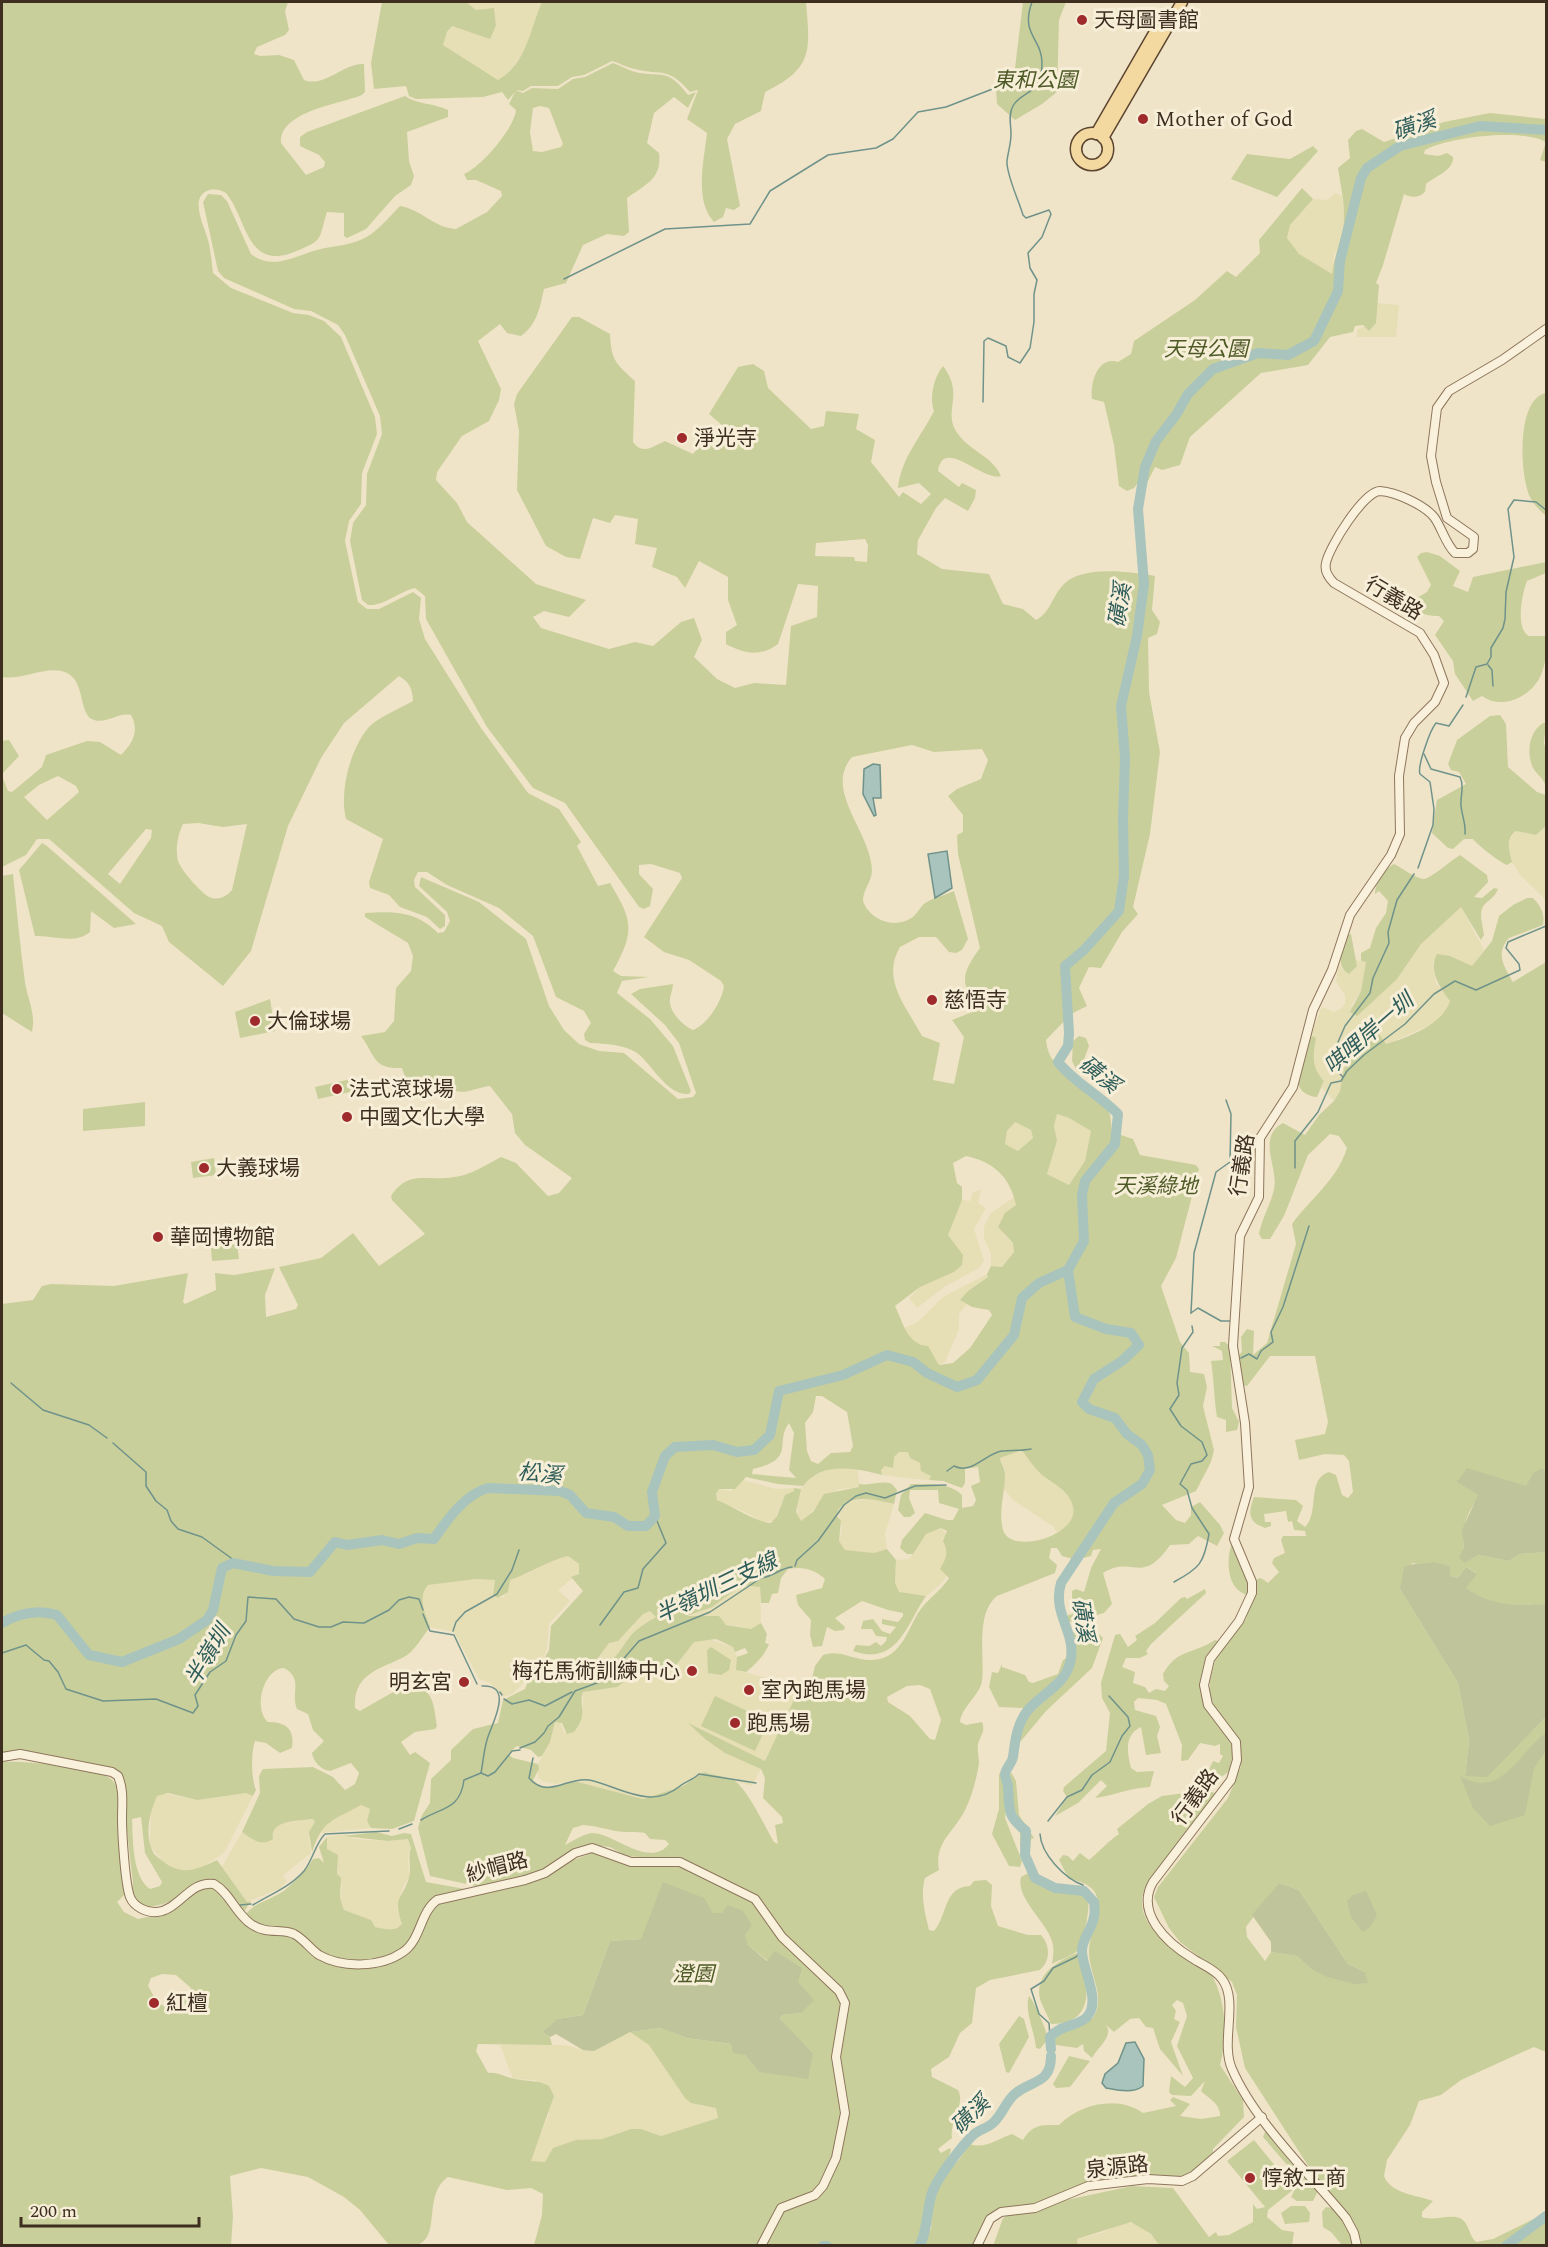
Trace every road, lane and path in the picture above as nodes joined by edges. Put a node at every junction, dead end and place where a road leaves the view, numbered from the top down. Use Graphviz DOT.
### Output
graph roads {
  1 [pos="1174,2"];
  2 [pos="1182,2"];
  3 [pos="1546,329"];
  4 [pos="2,1757"];
  5 [pos="1262,2117"];
  6 [pos="761,2246"];
  7 [pos="977,2246"];
  8 [pos="1357,2246"];
  1 -- 2 [label="main road"];
  3 -- 5 [label="street, 行義路"];
  4 -- 6 [label="street, 紗帽路"];
  5 -- 7 [label="street, 泉源路"];
  5 -- 8 [label="street, 行義路"];
}
